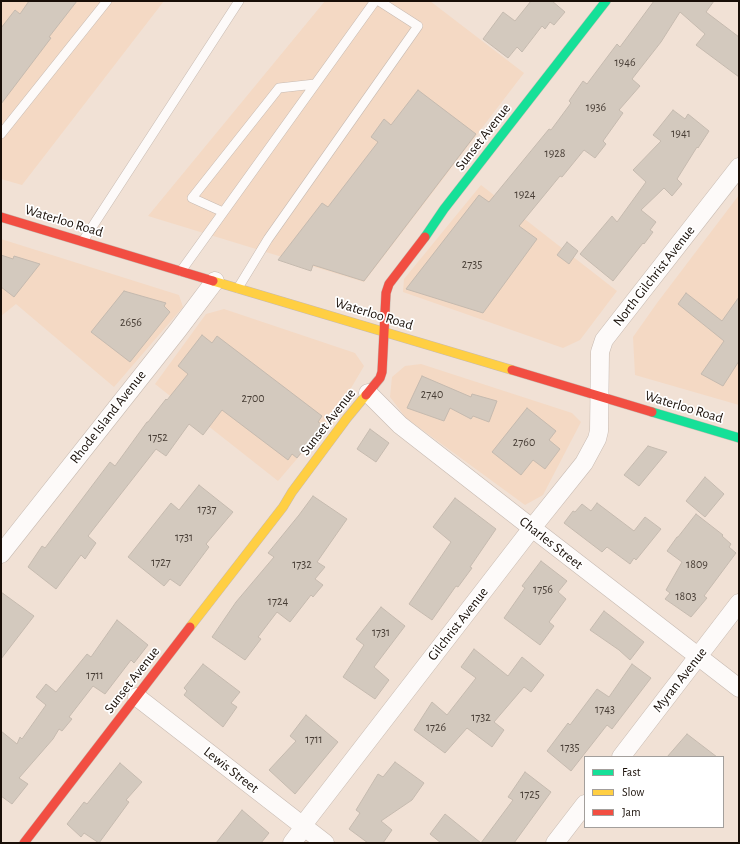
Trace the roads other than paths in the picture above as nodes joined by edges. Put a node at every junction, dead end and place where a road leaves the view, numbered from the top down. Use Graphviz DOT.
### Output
graph roads {
  1 [pos="107,1"];
  2 [pos="239,1"];
  3 [pos="375,1"];
  4 [pos="380,1"];
  5 [pos="606,1"];
  6 [pos="315,84"];
  7 [pos="1,134"];
  8 [pos="739,167"];
  9 [pos="223,212"];
  10 [pos="1,217"];
  11 [pos="83,241"];
  12 [pos="181,271"];
  13 [pos="215,281"];
  14 [pos="238,288"];
  15 [pos="383,332"];
  16 [pos="368,393"];
  17 [pos="599,396"];
  18 [pos="739,438"];
  19 [pos="532,528"];
  20 [pos="1,554"];
  21 [pos="739,603"];
  22 [pos="699,657"];
  23 [pos="739,688"];
  24 [pos="137,697"];
  25 [pos="622,756"];
  26 [pos="584,805"];
  27 [pos="304,827"];
  28 [pos="24,843"];
  29 [pos="292,843"];
  30 [pos="325,843"];
  31 [pos="555,843"];
  1 -- 7 [label="lane"];
  2 -- 11 [label="lane"];
  3 -- 6 [label="lane"];
  4 -- 14 [label="lane"];
  5 -- 15 [label="street, Sunset Avenue"];
  6 -- 9 [label="lane"];
  6 -- 9 [label="lane"];
  8 -- 17 [label="street, North Gilchrist Avenue"];
  9 -- 12 [label="lane"];
  10 -- 11 [label="street, Waterloo Road"];
  11 -- 12 [label="street, Waterloo Road"];
  12 -- 13 [label="street, Waterloo Road"];
  13 -- 14 [label="street, Waterloo Road"];
  13 -- 20 [label="street, Rhode Island Avenue"];
  14 -- 15 [label="street, Waterloo Road"];
  15 -- 16 [label="street, Sunset Avenue"];
  15 -- 17 [label="street, Waterloo Road"];
  16 -- 19 [label="street, Charles Street"];
  16 -- 24 [label="street, Sunset Avenue"];
  17 -- 18 [label="street, Waterloo Road"];
  17 -- 19 [label="street, Gilchrist Avenue"];
  19 -- 22 [label="street, Charles Street"];
  19 -- 27 [label="street, Gilchrist Avenue"];
  21 -- 22 [label="street, Myran Avenue"];
  22 -- 23 [label="street, Charles Street"];
  22 -- 25 [label="street, Myran Avenue"];
  24 -- 27 [label="street, Lewis Street"];
  24 -- 28 [label="street, Sunset Avenue"];
  26 -- 31 [label="street"];
  27 -- 29 [label="street, Gilchrist Avenue"];
  27 -- 30 [label="street, Lewis Street"];
}
